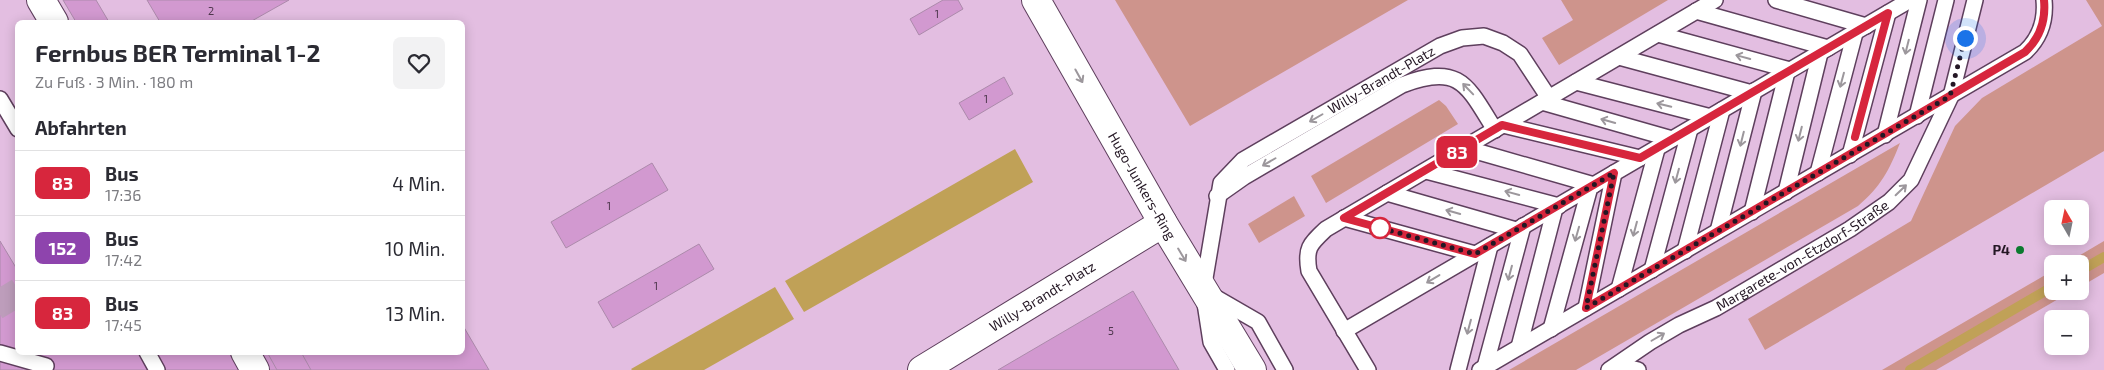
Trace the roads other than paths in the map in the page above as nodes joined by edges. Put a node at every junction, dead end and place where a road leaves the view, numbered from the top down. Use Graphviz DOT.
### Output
graph roads {
  1 [pos="41,0"];
  2 [pos="1036,0"];
  3 [pos="1715,0"];
  4 [pos="1776,0"];
  5 [pos="1946,0"];
  6 [pos="1975,0"];
  7 [pos="2044,0"];
  8 [pos="1909,1"];
  9 [pos="1696,11"];
  10 [pos="1888,13"];
  11 [pos="53,20"];
  12 [pos="1860,29"];
  13 [pos="1658,34"];
  14 [pos="1824,50"];
  15 [pos="1619,57"];
  16 [pos="1788,71"];
  17 [pos="1576,82"];
  18 [pos="1753,92"];
  19 [pos="1950,96"];
  20 [pos="0,99"];
  21 [pos="1545,100"];
  22 [pos="1717,113"];
  23 [pos="1917,116"];
  24 [pos="15,124"];
  25 [pos="1499,127"];
  26 [pos="1690,129"];
  27 [pos="1884,135"];
  28 [pos="1672,139"];
  29 [pos="1465,148"];
  30 [pos="1656,148"];
  31 [pos="1850,154"];
  32 [pos="1640,158"];
  33 [pos="1426,171"];
  34 [pos="1614,173"];
  35 [pos="1818,173"];
  36 [pos="1592,186"];
  37 [pos="1786,192"];
  38 [pos="1387,193"];
  39 [pos="1217,196"];
  40 [pos="1557,207"];
  41 [pos="1752,212"];
  42 [pos="1344,218"];
  43 [pos="1163,223"];
  44 [pos="1520,228"];
  45 [pos="1718,231"];
  46 [pos="1490,246"];
  47 [pos="1685,251"];
  48 [pos="1475,254"];
  49 [pos="1652,270"];
  50 [pos="1619,289"];
  51 [pos="1203,290"];
  52 [pos="1586,308"];
  53 [pos="1551,329"];
  54 [pos="1344,331"];
  55 [pos="1519,347"];
  56 [pos="0,353"];
  57 [pos="149,355"];
  58 [pos="247,355"];
  59 [pos="46,366"];
  60 [pos="1614,367"];
  61 [pos="1482,368"];
  62 [pos="157,370"];
  63 [pos="255,370"];
  64 [pos="922,370"];
  65 [pos="1227,370"];
  66 [pos="1252,370"];
  67 [pos="1284,370"];
  68 [pos="1368,370"];
  69 [pos="1458,370"];
  70 [pos="1638,370"];
  1 -- 11 [label="street"];
  2 -- 43 [label="street, Hugo-Junkers-Ring, one-way"];
  3 -- 9 [label="lane"];
  4 -- 12 [label="lane"];
  5 -- 23 [label="lane"];
  6 -- 19 [label="lane, Margarete-von-Etzdorf-Straße"];
  7 -- 19 [label="lane"];
  8 -- 10 [label="lane"];
  8 -- 27 [label="lane, one-way"];
  9 -- 13 [label="lane"];
  9 -- 14 [label="lane"];
  10 -- 12 [label="lane"];
  10 -- 31 [label="lane"];
  12 -- 14 [label="lane"];
  12 -- 35 [label="lane, one-way"];
  13 -- 15 [label="lane"];
  16 -- 13 [label="lane, one-way"];
  14 -- 16 [label="lane"];
  14 -- 37 [label="lane, one-way"];
  15 -- 17 [label="lane"];
  15 -- 18 [label="lane"];
  16 -- 18 [label="lane"];
  16 -- 41 [label="lane"];
  17 -- 21 [label="lane"];
  22 -- 17 [label="lane, one-way"];
  18 -- 22 [label="lane"];
  18 -- 45 [label="lane, one-way"];
  19 -- 23 [label="lane"];
  60 -- 19 [label="lane, Margarete-von-Etzdorf-Straße, one-way"];
  20 -- 24 [label="lane"];
  21 -- 25 [label="lane"];
  28 -- 21 [label="lane, one-way"];
  21 -- 39 [label="lane, Willy-Brandt-Platz, one-way"];
  22 -- 26 [label="lane"];
  22 -- 47 [label="lane"];
  23 -- 27 [label="lane"];
  25 -- 29 [label="lane"];
  25 -- 32 [label="lane"];
  25 -- 39 [label="lane, Willy-Brandt-Platz, one-way"];
  26 -- 28 [label="lane"];
  26 -- 49 [label="lane, one-way"];
  27 -- 31 [label="lane"];
  28 -- 30 [label="lane"];
  29 -- 33 [label="lane"];
  29 -- 36 [label="lane"];
  30 -- 32 [label="lane"];
  30 -- 50 [label="lane, one-way"];
  31 -- 35 [label="lane"];
  32 -- 34 [label="lane"];
  33 -- 38 [label="lane"];
  40 -- 33 [label="lane, one-way"];
  34 -- 36 [label="lane"];
  34 -- 52 [label="lane"];
  35 -- 37 [label="lane"];
  36 -- 40 [label="lane"];
  36 -- 53 [label="lane, one-way"];
  37 -- 41 [label="lane"];
  38 -- 42 [label="lane"];
  44 -- 38 [label="lane, one-way"];
  39 -- 51 [label="lane, Willy-Brandt-Platz"];
  40 -- 44 [label="lane"];
  40 -- 55 [label="lane"];
  41 -- 45 [label="lane"];
  42 -- 48 [label="lane"];
  42 -- 54 [label="lane"];
  43 -- 51 [label="street, Hugo-Junkers-Ring, one-way"];
  43 -- 64 [label="street, Willy-Brandt-Platz"];
  44 -- 46 [label="lane"];
  44 -- 61 [label="lane, one-way"];
  45 -- 47 [label="lane"];
  46 -- 48 [label="lane"];
  46 -- 69 [label="lane, one-way"];
  47 -- 49 [label="lane"];
  48 -- 54 [label="lane, one-way"];
  49 -- 50 [label="lane"];
  50 -- 52 [label="lane"];
  51 -- 65 [label="lane"];
  51 -- 66 [label="street, Hugo-Junkers-Ring"];
  51 -- 67 [label="lane"];
  52 -- 53 [label="lane"];
  53 -- 55 [label="lane"];
  54 -- 68 [label="lane"];
  55 -- 61 [label="lane"];
  56 -- 59 [label="lane"];
  57 -- 62 [label="lane"];
  58 -- 63 [label="street"];
  60 -- 70 [label="lane"];
}
